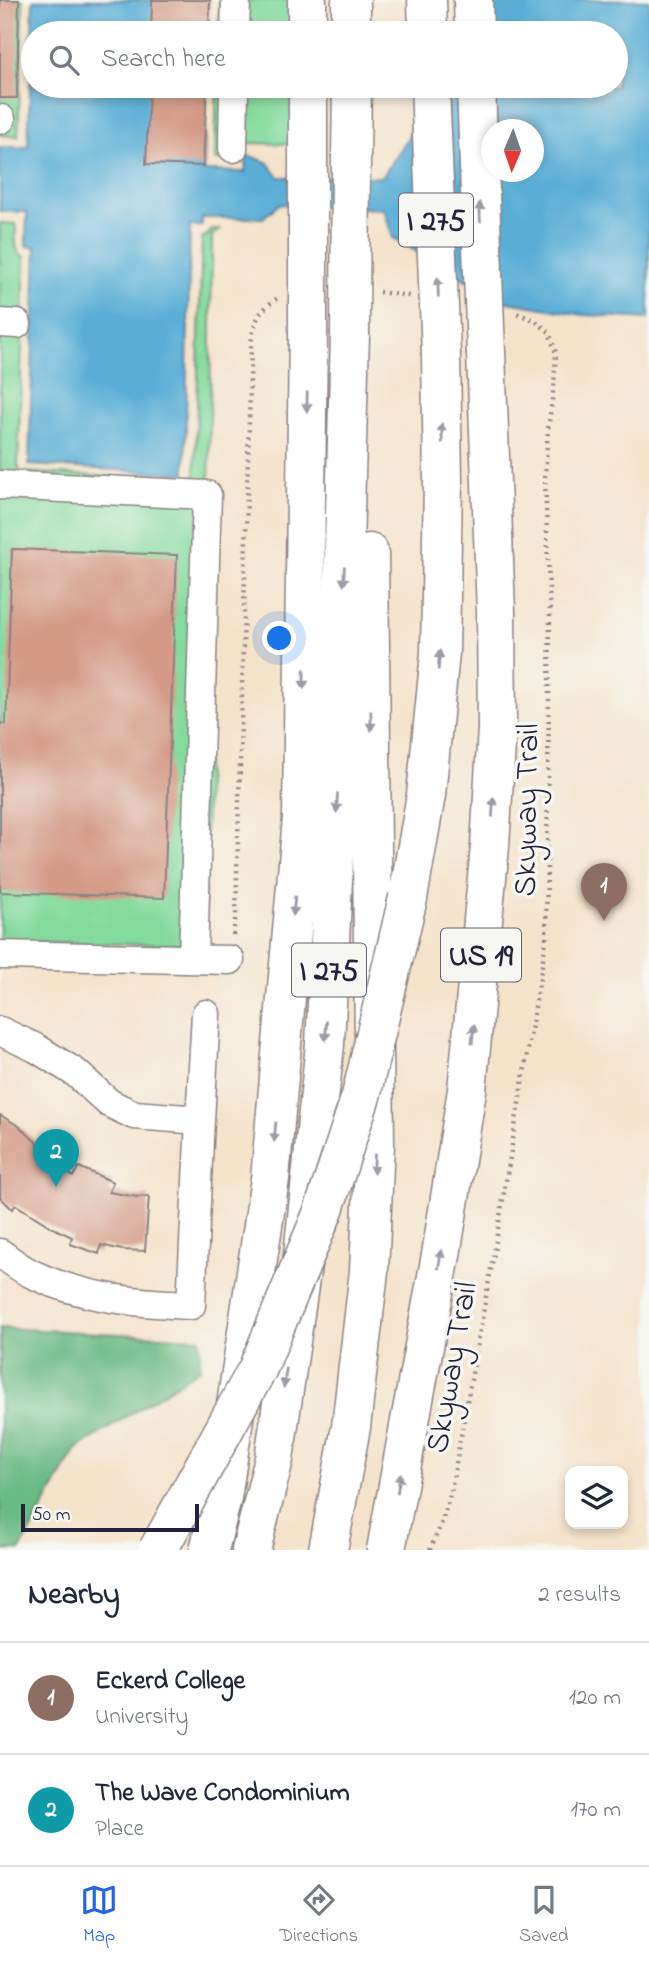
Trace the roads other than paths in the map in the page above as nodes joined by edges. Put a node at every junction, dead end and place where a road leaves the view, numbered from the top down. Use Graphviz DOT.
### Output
graph roads {
  1 [pos="236,0"];
  2 [pos="307,0"];
  3 [pos="351,0"];
  4 [pos="427,0"];
  5 [pos="473,0"];
  6 [pos="235,21"];
  7 [pos="307,21"];
  8 [pos="351,21"];
  9 [pos="428,21"];
  10 [pos="474,21"];
  11 [pos="234,98"];
  12 [pos="308,98"];
  13 [pos="352,98"];
  14 [pos="430,98"];
  15 [pos="476,98"];
  16 [pos="233,148"];
  17 [pos="349,385"];
  18 [pos="0,485"];
  19 [pos="0,955"];
  20 [pos="193,960"];
  21 [pos="230,960"];
  22 [pos="206,1014"];
  23 [pos="0,1031"];
  24 [pos="201,1120"];
  25 [pos="0,1253"];
  26 [pos="158,1550"];
  27 [pos="209,1550"];
  28 [pos="251,1550"];
  29 [pos="328,1550"];
  30 [pos="386,1550"];
  1 -- 6 [label="street"];
  2 -- 7 [label="highway"];
  3 -- 8 [label="highway"];
  4 -- 9 [label="highway"];
  5 -- 10 [label="highway"];
  11 -- 16 [label="street"];
  12 -- 27 [label="highway, one-way, bridge"];
  13 -- 17 [label="highway, I 275, bridge"];
  26 -- 14 [label="highway, I 275, one-way, bridge"];
  30 -- 15 [label="highway, US 19, one-way, bridge"];
  17 -- 28 [label="highway, I 275, one-way"];
  17 -- 29 [label="highway, one-way"];
  18 -- 20 [label="street"];
  19 -- 20 [label="street"];
  20 -- 21 [label="street"];
  22 -- 24 [label="street"];
  23 -- 24 [label="street"];
  24 -- 25 [label="street"];
}
